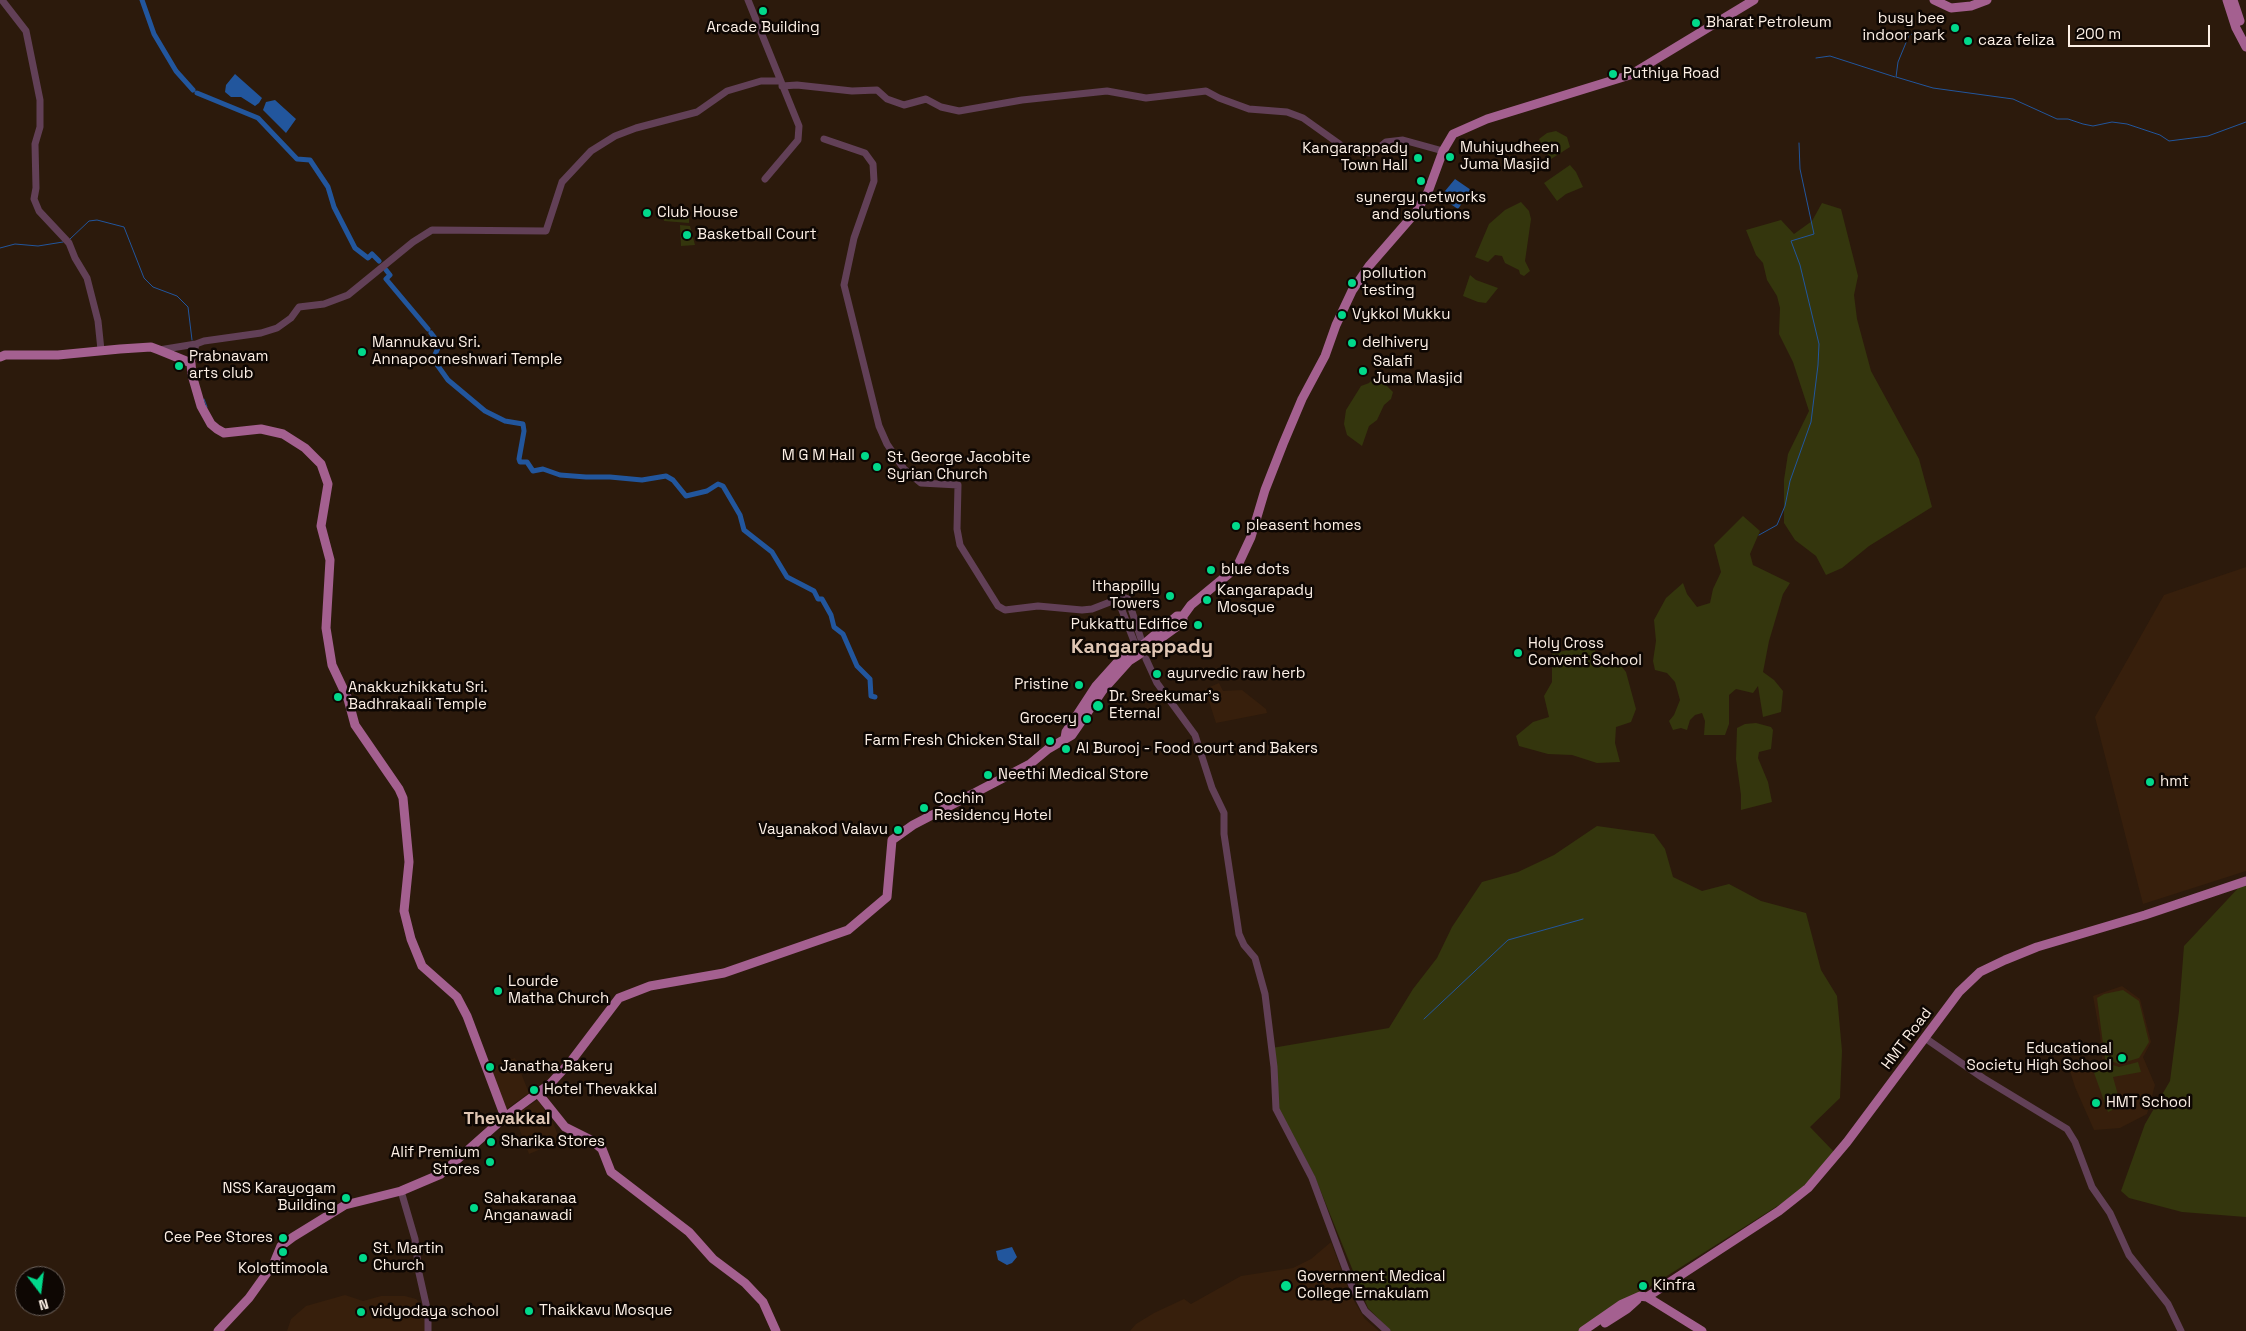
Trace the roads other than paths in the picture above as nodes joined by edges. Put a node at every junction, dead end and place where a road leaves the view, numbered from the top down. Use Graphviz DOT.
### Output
graph roads {
  1 [pos="2,0"];
  2 [pos="748,0"];
  3 [pos="1754,0"];
  4 [pos="1934,0"];
  5 [pos="1987,0"];
  6 [pos="2227,0"];
  7 [pos="2234,0"];
  8 [pos="2246,35"];
  9 [pos="2246,47"];
  10 [pos="781,84"];
  11 [pos="824,139"];
  12 [pos="1443,151"];
  13 [pos="765,179"];
  14 [pos="196,344"];
  15 [pos="102,350"];
  16 [pos="159,350"];
  17 [pos="0,357"];
  18 [pos="191,363"];
  19 [pos="1143,652"];
  20 [pos="2246,881"];
  21 [pos="1925,1038"];
  22 [pos="537,1092"];
  23 [pos="505,1117"];
  24 [pos="401,1191"];
  25 [pos="1644,1297"];
  26 [pos="218,1331"];
  27 [pos="428,1331"];
  28 [pos="776,1331"];
  29 [pos="1387,1331"];
  30 [pos="1583,1331"];
  31 [pos="1591,1331"];
  32 [pos="1702,1331"];
  33 [pos="2181,1331"];
  1 -- 15 [label="street"];
  2 -- 10 [label="street"];
  3 -- 12 [label="main road"];
  4 -- 5 [label="main road"];
  6 -- 9 [label="main road"];
  7 -- 8 [label="main road"];
  10 -- 12 [label="street"];
  10 -- 13 [label="street"];
  10 -- 14 [label="street"];
  11 -- 19 [label="street"];
  12 -- 19 [label="main road"];
  14 -- 16 [label="street"];
  14 -- 18 [label="street"];
  15 -- 16 [label="main road"];
  15 -- 17 [label="main road"];
  16 -- 18 [label="main road"];
  18 -- 23 [label="main road"];
  19 -- 22 [label="main road"];
  19 -- 29 [label="street"];
  20 -- 21 [label="main road, HMT Road"];
  21 -- 25 [label="main road, HMT Road"];
  21 -- 33 [label="street"];
  22 -- 23 [label="main road"];
  22 -- 28 [label="main road"];
  23 -- 24 [label="main road"];
  24 -- 26 [label="main road"];
  24 -- 27 [label="street"];
  25 -- 30 [label="main road, HMT Road"];
  25 -- 31 [label="main road, HMT Road"];
  25 -- 32 [label="main road"];
}
